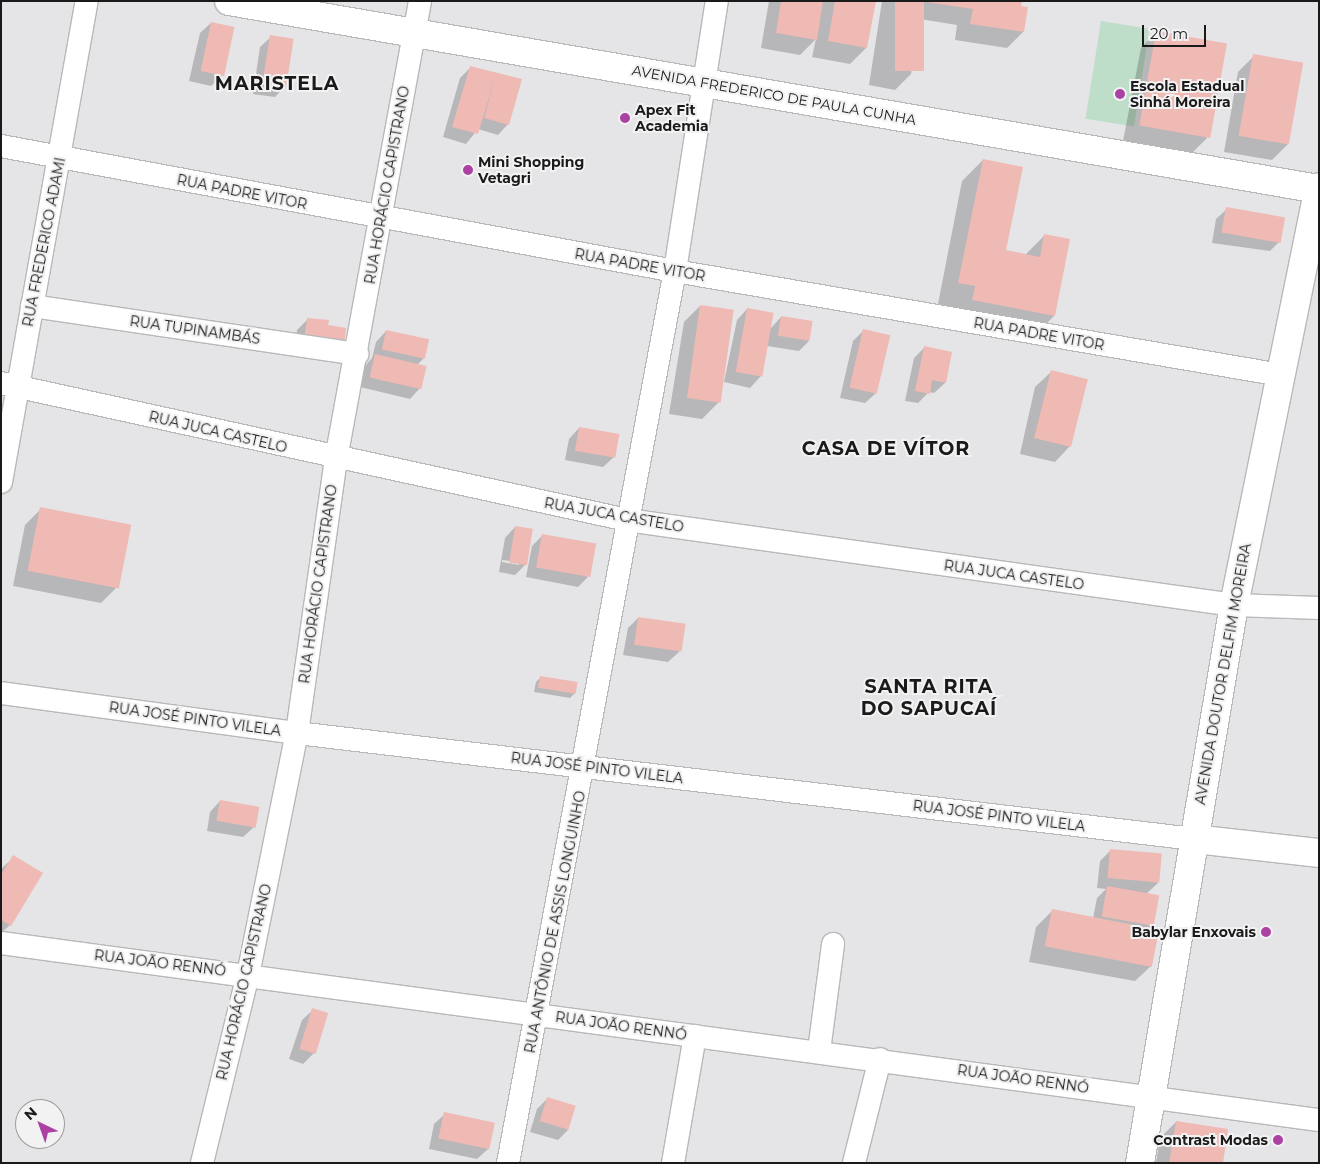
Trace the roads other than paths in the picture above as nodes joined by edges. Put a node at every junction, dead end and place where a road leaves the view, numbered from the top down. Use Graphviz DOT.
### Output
graph roads {
  1 [pos="87,1"];
  2 [pos="229,1"];
  3 [pos="420,1"];
  4 [pos="717,1"];
  5 [pos="414,33"];
  6 [pos="704,82"];
  7 [pos="1,146"];
  8 [pos="60,158"];
  9 [pos="1319,189"];
  10 [pos="381,218"];
  11 [pos="675,271"];
  12 [pos="32,306"];
  13 [pos="357,354"];
  14 [pos="1281,375"];
  15 [pos="9,385"];
  16 [pos="336,459"];
  17 [pos="1,482"];
  18 [pos="627,520"];
  19 [pos="1234,605"];
  20 [pos="1319,608"];
  21 [pos="1,693"];
  22 [pos="297,733"];
  23 [pos="584,766"];
  24 [pos="1194,839"];
  25 [pos="1319,853"];
  26 [pos="1,943"];
  27 [pos="832,944"];
  28 [pos="248,974"];
  29 [pos="538,1013"];
  30 [pos="695,1036"];
  31 [pos="819,1051"];
  32 [pos="880,1059"];
  33 [pos="1152,1098"];
  34 [pos="1319,1120"];
  35 [pos="202,1163"];
  36 [pos="508,1163"];
  37 [pos="673,1163"];
  38 [pos="854,1163"];
  39 [pos="1140,1163"];
  1 -- 8 [label="street, RUA FREDERICO ADAMI"];
  2 -- 5 [label="main road, AVENIDA FREDERICO DE PAULA CUNHA"];
  3 -- 5 [label="street, RUA HORÁCIO CAPISTRANO"];
  4 -- 6 [label="street, RUA ANTÔNIO DE ASSIS LONGUINHO"];
  5 -- 6 [label="main road, AVENIDA FREDERICO DE PAULA CUNHA"];
  5 -- 10 [label="street, RUA HORÁCIO CAPISTRANO"];
  6 -- 9 [label="main road, AVENIDA FREDERICO DE PAULA CUNHA"];
  6 -- 11 [label="street, RUA ANTÔNIO DE ASSIS LONGUINHO"];
  7 -- 8 [label="street, RUA PADRE VITOR"];
  8 -- 10 [label="street, RUA PADRE VITOR"];
  8 -- 12 [label="street, RUA FREDERICO ADAMI"];
  9 -- 14 [label="main road, AVENIDA DOUTOR DELFIM MOREIRA"];
  10 -- 11 [label="street, RUA PADRE VITOR"];
  10 -- 13 [label="street, RUA HORÁCIO CAPISTRANO"];
  11 -- 14 [label="street, RUA PADRE VITOR"];
  11 -- 18 [label="street, RUA ANTÔNIO DE ASSIS LONGUINHO"];
  12 -- 13 [label="street, RUA TUPINAMBÁS"];
  12 -- 15 [label="street, RUA FREDERICO ADAMI"];
  13 -- 16 [label="street, RUA HORÁCIO CAPISTRANO"];
  14 -- 19 [label="main road, AVENIDA DOUTOR DELFIM MOREIRA"];
  15 -- 16 [label="street, RUA JUCA CASTELO"];
  15 -- 17 [label="street, RUA FREDERICO ADAMI"];
  16 -- 18 [label="street, RUA JUCA CASTELO"];
  16 -- 22 [label="street, RUA HORÁCIO CAPISTRANO"];
  18 -- 19 [label="street, RUA JUCA CASTELO"];
  18 -- 23 [label="street, RUA ANTÔNIO DE ASSIS LONGUINHO"];
  19 -- 20 [label="street, RUA JUCA CASTELO"];
  19 -- 24 [label="main road, AVENIDA DOUTOR DELFIM MOREIRA"];
  21 -- 22 [label="street, RUA JOSÉ PINTO VILELA"];
  22 -- 23 [label="street, RUA JOSÉ PINTO VILELA"];
  22 -- 28 [label="street, RUA HORÁCIO CAPISTRANO"];
  23 -- 24 [label="street, RUA JOSÉ PINTO VILELA"];
  23 -- 29 [label="street, RUA ANTÔNIO DE ASSIS LONGUINHO"];
  24 -- 25 [label="main road"];
  24 -- 33 [label="main road, AVENIDA DOUTOR DELFIM MOREIRA"];
  26 -- 28 [label="street, RUA JOÃO RENNÓ"];
  27 -- 31 [label="street"];
  28 -- 29 [label="street, RUA JOÃO RENNÓ"];
  28 -- 35 [label="street, RUA HORÁCIO CAPISTRANO"];
  29 -- 30 [label="street, RUA JOÃO RENNÓ"];
  29 -- 36 [label="street, RUA ANTÔNIO DE ASSIS LONGUINHO"];
  30 -- 31 [label="street, RUA JOÃO RENNÓ"];
  30 -- 37 [label="street"];
  31 -- 32 [label="street, RUA JOÃO RENNÓ"];
  32 -- 33 [label="street, RUA JOÃO RENNÓ"];
  32 -- 38 [label="street"];
  33 -- 34 [label="street, RUA JOÃO RENNÓ"];
  33 -- 39 [label="main road, AVENIDA DOUTOR DELFIM MOREIRA"];
}
